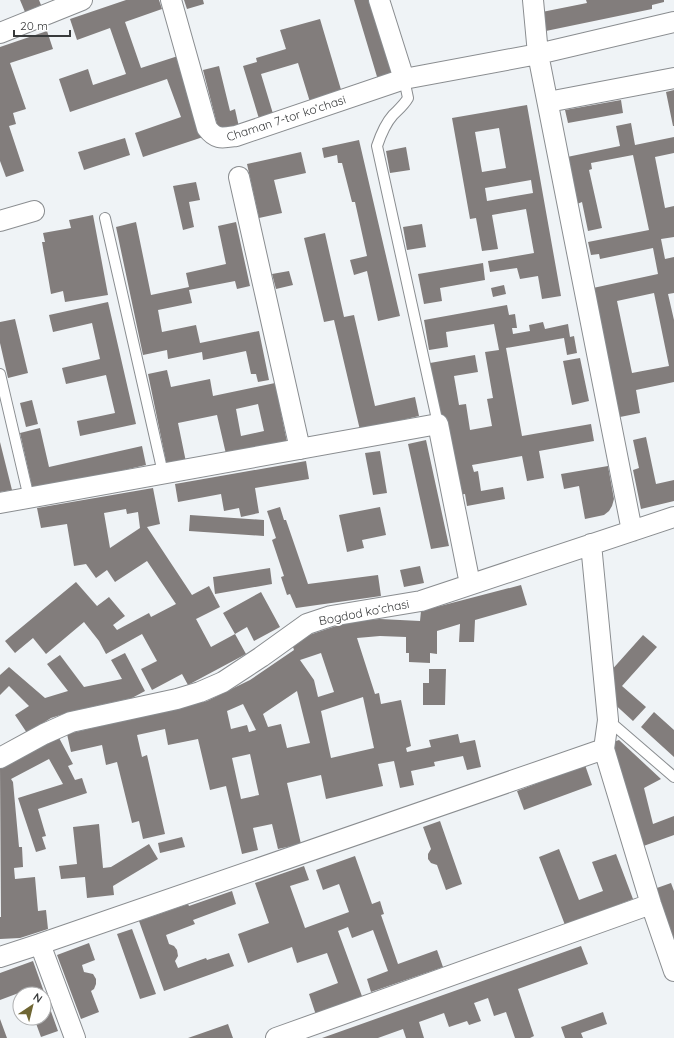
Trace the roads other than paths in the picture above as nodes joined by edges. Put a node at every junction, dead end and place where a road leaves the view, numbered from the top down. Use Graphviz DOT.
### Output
graph roads {
  1 [pos="82,0"];
  2 [pos="171,0"];
  3 [pos="379,0"];
  4 [pos="533,0"];
  5 [pos="674,22"];
  6 [pos="0,33"];
  7 [pos="538,54"];
  8 [pos="674,78"];
  9 [pos="404,79"];
  10 [pos="548,102"];
  11 [pos="239,177"];
  12 [pos="34,211"];
  13 [pos="105,218"];
  14 [pos="0,221"];
  15 [pos="0,374"];
  16 [pos="438,424"];
  17 [pos="300,449"];
  18 [pos="163,474"];
  19 [pos="28,498"];
  20 [pos="0,503"];
  21 [pos="670,523"];
  22 [pos="632,531"];
  23 [pos="591,544"];
  24 [pos="470,584"];
  25 [pos="608,720"];
  26 [pos="604,749"];
  27 [pos="0,758"];
  28 [pos="674,777"];
  29 [pos="651,904"];
  30 [pos="40,944"];
  31 [pos="0,957"];
  32 [pos="674,971"];
  33 [pos="75,1038"];
  34 [pos="276,1038"];
  1 -- 6 [label="street"];
  2 -- 9 [label="street, Chaman 7-tor koʻchasi"];
  3 -- 9 [label="street"];
  4 -- 7 [label="street"];
  5 -- 7 [label="street"];
  7 -- 9 [label="street"];
  7 -- 10 [label="street"];
  8 -- 10 [label="street"];
  9 -- 16 [label="lane"];
  10 -- 22 [label="street"];
  11 -- 17 [label="street"];
  12 -- 14 [label="street"];
  13 -- 18 [label="lane"];
  15 -- 19 [label="lane"];
  16 -- 17 [label="street"];
  16 -- 24 [label="street"];
  17 -- 18 [label="street"];
  18 -- 19 [label="street"];
  19 -- 20 [label="street"];
  21 -- 22 [label="street, Bogdod koʻchasi"];
  22 -- 23 [label="street, Bogdod koʻchasi"];
  23 -- 24 [label="street, Bogdod koʻchasi"];
  23 -- 25 [label="street"];
  24 -- 27 [label="street, Bogdod koʻchasi"];
  25 -- 26 [label="street"];
  25 -- 28 [label="lane"];
  26 -- 29 [label="street"];
  26 -- 30 [label="street"];
  29 -- 32 [label="street"];
  29 -- 34 [label="street"];
  30 -- 31 [label="street"];
  30 -- 33 [label="street"];
}
